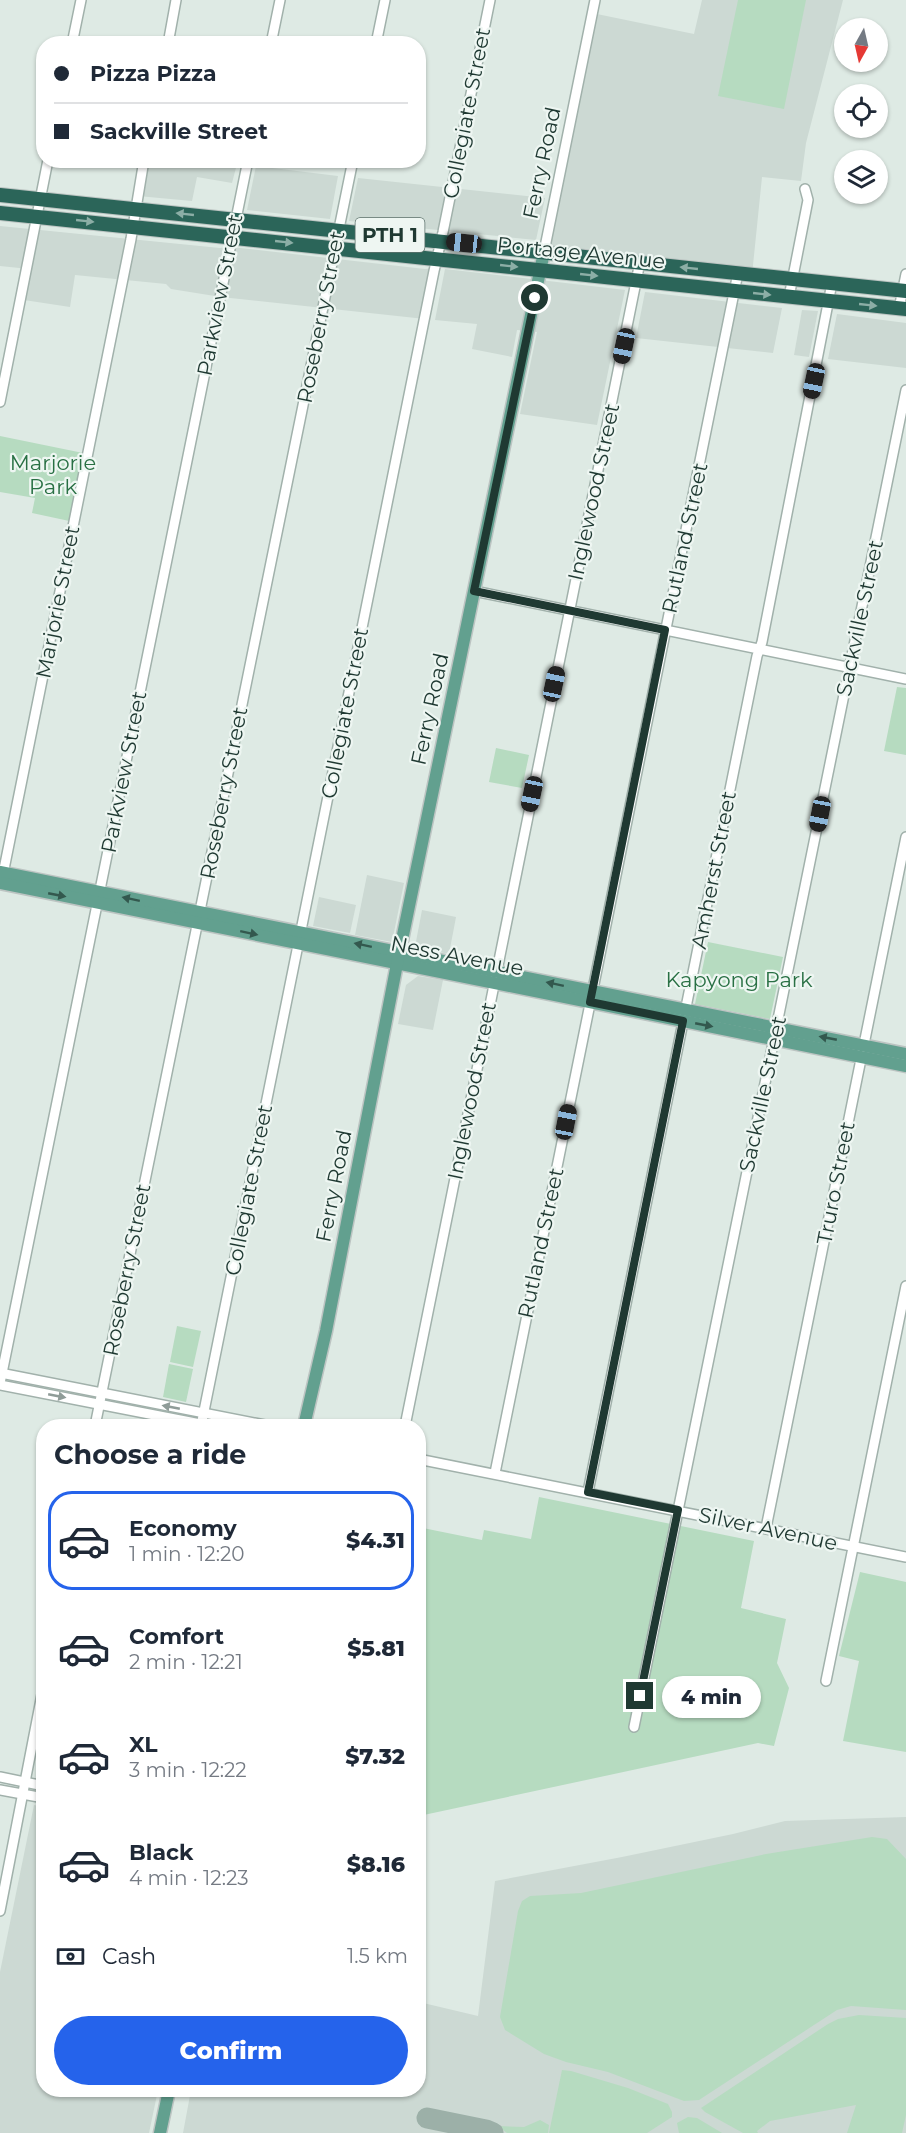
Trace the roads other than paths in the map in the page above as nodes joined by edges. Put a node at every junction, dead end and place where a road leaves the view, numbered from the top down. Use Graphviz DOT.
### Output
graph roads {
  1 [pos="81,0"];
  2 [pos="176,0"];
  3 [pos="280,0"];
  4 [pos="385,0"];
  5 [pos="490,0"];
  6 [pos="595,0"];
  7 [pos="74,36"];
  8 [pos="169,36"];
  9 [pos="273,36"];
  10 [pos="378,36"];
  11 [pos="47,168"];
  12 [pos="142,168"];
  13 [pos="246,168"];
  14 [pos="350,168"];
  15 [pos="805,189"];
  16 [pos="0,195"];
  17 [pos="41,198"];
  18 [pos="135,208"];
  19 [pos="0,213"];
  20 [pos="37,216"];
  21 [pos="236,219"];
  22 [pos="133,226"];
  23 [pos="338,230"];
  24 [pos="232,237"];
  25 [pos="441,241"];
  26 [pos="335,247"];
  27 [pos="544,252"];
  28 [pos="436,259"];
  29 [pos="640,262"];
  30 [pos="540,269"];
  31 [pos="738,273"];
  32 [pos="906,274"];
  33 [pos="792,279"];
  34 [pos="638,280"];
  35 [pos="832,283"];
  36 [pos="735,291"];
  37 [pos="904,291"];
  38 [pos="789,297"];
  39 [pos="830,301"];
  40 [pos="903,309"];
  41 [pos="906,390"];
  42 [pos="0,402"];
  43 [pos="474,591"];
  44 [pos="570,611"];
  45 [pos="665,630"];
  46 [pos="759,649"];
  47 [pos="850,667"];
  48 [pos="906,679"];
  49 [pos="906,837"];
  50 [pos="1,880"];
  51 [pos="98,897"];
  52 [pos="199,918"];
  53 [pos="300,938"];
  54 [pos="398,958"];
  55 [pos="420,969"];
  56 [pos="495,978"];
  57 [pos="394,979"];
  58 [pos="591,997"];
  59 [pos="684,1015"];
  60 [pos="776,1034"];
  61 [pos="863,1051"];
  62 [pos="906,1054"];
  63 [pos="906,1066"];
  64 [pos="906,1286"];
  65 [pos="0,1378"];
  66 [pos="102,1393"];
  67 [pos="100,1404"];
  68 [pos="204,1413"];
  69 [pos="97,1419"];
  70 [pos="172,1419"];
  71 [pos="204,1419"];
  72 [pos="234,1419"];
  73 [pos="306,1419"];
  74 [pos="406,1419"];
  75 [pos="426,1460"];
  76 [pos="495,1473"];
  77 [pos="588,1492"];
  78 [pos="678,1510"];
  79 [pos="766,1528"];
  80 [pos="854,1546"];
  81 [pos="906,1557"];
  82 [pos="826,1682"];
  83 [pos="36,1723"];
  84 [pos="634,1727"];
  85 [pos="0,1777"];
  86 [pos="24,1782"];
  87 [pos="36,1784"];
  88 [pos="0,1790"];
  89 [pos="23,1794"];
  90 [pos="36,1796"];
  91 [pos="0,1911"];
  92 [pos="168,2097"];
  93 [pos="160,2133"];
  1 -- 7 [label="street"];
  2 -- 8 [label="street"];
  3 -- 9 [label="street"];
  4 -- 10 [label="street"];
  5 -- 25 [label="street, Collegiate Street"];
  6 -- 27 [label="street, Ferry Road"];
  11 -- 17 [label="street"];
  12 -- 18 [label="street, Marjorie Street"];
  13 -- 21 [label="street, Parkview Street"];
  14 -- 23 [label="street, Roseberry Street"];
  15 -- 33 [label="street"];
  16 -- 17 [label="highway, Portage Avenue / PTH 1"];
  17 -- 18 [label="highway, Portage Avenue / PTH 1"];
  17 -- 20 [label="street"];
  21 -- 18 [label="highway, Portage Avenue / PTH 1, one-way"];
  18 -- 22 [label="street, Marjorie Street"];
  19 -- 20 [label="highway, Portage Avenue / PTH 1"];
  20 -- 22 [label="highway, Portage Avenue / PTH 1, one-way"];
  20 -- 42 [label="street"];
  21 -- 23 [label="highway, Portage Avenue / PTH 1"];
  21 -- 24 [label="street, Parkview Street"];
  22 -- 24 [label="highway, Portage Avenue / PTH 1"];
  22 -- 50 [label="street, Marjorie Street"];
  23 -- 25 [label="highway, Portage Avenue / PTH 1"];
  23 -- 26 [label="street, Roseberry Street"];
  24 -- 26 [label="highway, Portage Avenue / PTH 1, one-way"];
  24 -- 51 [label="street, Parkview Street"];
  25 -- 27 [label="highway, Portage Avenue / PTH 1"];
  25 -- 28 [label="street, Collegiate Street"];
  26 -- 28 [label="highway, Portage Avenue / PTH 1"];
  26 -- 52 [label="street, Roseberry Street"];
  27 -- 29 [label="highway, Portage Avenue / PTH 1"];
  27 -- 30 [label="main road, Ferry Road"];
  28 -- 30 [label="highway, Portage Avenue / PTH 1, one-way"];
  28 -- 53 [label="street, Collegiate Street"];
  31 -- 29 [label="highway, Portage Avenue / PTH 1, one-way"];
  29 -- 34 [label="street, Inglewood Street"];
  30 -- 34 [label="highway, Portage Avenue / PTH 1, one-way"];
  30 -- 43 [label="main road, Ferry Road"];
  31 -- 33 [label="highway, Portage Avenue / PTH 1"];
  31 -- 36 [label="street, Rutland Street"];
  32 -- 37 [label="street"];
  33 -- 35 [label="highway, Portage Avenue / PTH 1"];
  33 -- 38 [label="street"];
  34 -- 36 [label="highway, Portage Avenue / PTH 1"];
  34 -- 44 [label="street, Inglewood Street"];
  35 -- 37 [label="highway, Portage Avenue / PTH 1"];
  35 -- 39 [label="street, Amherst Street"];
  36 -- 38 [label="highway, Portage Avenue / PTH 1, one-way"];
  36 -- 45 [label="street, Rutland Street"];
  37 -- 40 [label="street"];
  38 -- 39 [label="highway, Portage Avenue / PTH 1"];
  39 -- 40 [label="highway, Portage Avenue / PTH 1, one-way"];
  39 -- 46 [label="street, Amherst Street"];
  41 -- 47 [label="street, Sackville Street"];
  43 -- 44 [label="street"];
  43 -- 54 [label="main road, Ferry Road"];
  44 -- 45 [label="street"];
  44 -- 56 [label="street, Inglewood Street"];
  45 -- 46 [label="street"];
  45 -- 58 [label="street, Rutland Street"];
  46 -- 47 [label="street"];
  46 -- 59 [label="street, Amherst Street"];
  47 -- 48 [label="street"];
  47 -- 60 [label="street, Sackville Street"];
  49 -- 61 [label="street, Truro Street"];
  50 -- 51 [label="main road, Ness Avenue"];
  51 -- 52 [label="main road, Ness Avenue"];
  51 -- 65 [label="street, Parkview Street"];
  52 -- 53 [label="main road, Ness Avenue"];
  52 -- 66 [label="street, Roseberry Street"];
  53 -- 54 [label="main road, Ness Avenue"];
  53 -- 68 [label="street, Collegiate Street"];
  54 -- 55 [label="main road, Ness Avenue"];
  54 -- 56 [label="main road, Ness Avenue"];
  54 -- 57 [label="main road, Ferry Road"];
  55 -- 56 [label="main road, Ness Avenue"];
  55 -- 57 [label="main road"];
  56 -- 58 [label="main road, Ness Avenue"];
  56 -- 74 [label="street, Inglewood Street"];
  57 -- 73 [label="main road, Ferry Road"];
  58 -- 59 [label="main road, Ness Avenue"];
  58 -- 76 [label="street, Rutland Street"];
  59 -- 60 [label="main road, Ness Avenue"];
  59 -- 77 [label="street, Amherst Street"];
  60 -- 61 [label="main road, Ness Avenue"];
  60 -- 78 [label="street, Sackville Street"];
  61 -- 62 [label="main road, Ness Avenue"];
  61 -- 63 [label="main road, Ness Avenue"];
  61 -- 79 [label="street, Truro Street"];
  64 -- 80 [label="street"];
  65 -- 66 [label="street"];
  65 -- 67 [label="street, one-way"];
  66 -- 67 [label="street, Roseberry Street"];
  68 -- 66 [label="street, one-way"];
  67 -- 69 [label="street, Roseberry Street"];
  67 -- 70 [label="street"];
  68 -- 71 [label="street, Collegiate Street"];
  68 -- 72 [label="street"];
  75 -- 76 [label="street, Silver Avenue"];
  76 -- 77 [label="street, Silver Avenue"];
  77 -- 78 [label="street, Silver Avenue"];
  78 -- 79 [label="street, Silver Avenue"];
  78 -- 84 [label="street, Sackville Street"];
  79 -- 80 [label="street, Silver Avenue"];
  80 -- 81 [label="street, Silver Avenue"];
  80 -- 82 [label="street"];
  83 -- 86 [label="street"];
  85 -- 86 [label="street"];
  86 -- 87 [label="street"];
  86 -- 89 [label="street"];
  88 -- 89 [label="street"];
  89 -- 90 [label="street"];
  89 -- 91 [label="street"];
  92 -- 93 [label="main road"];
}
